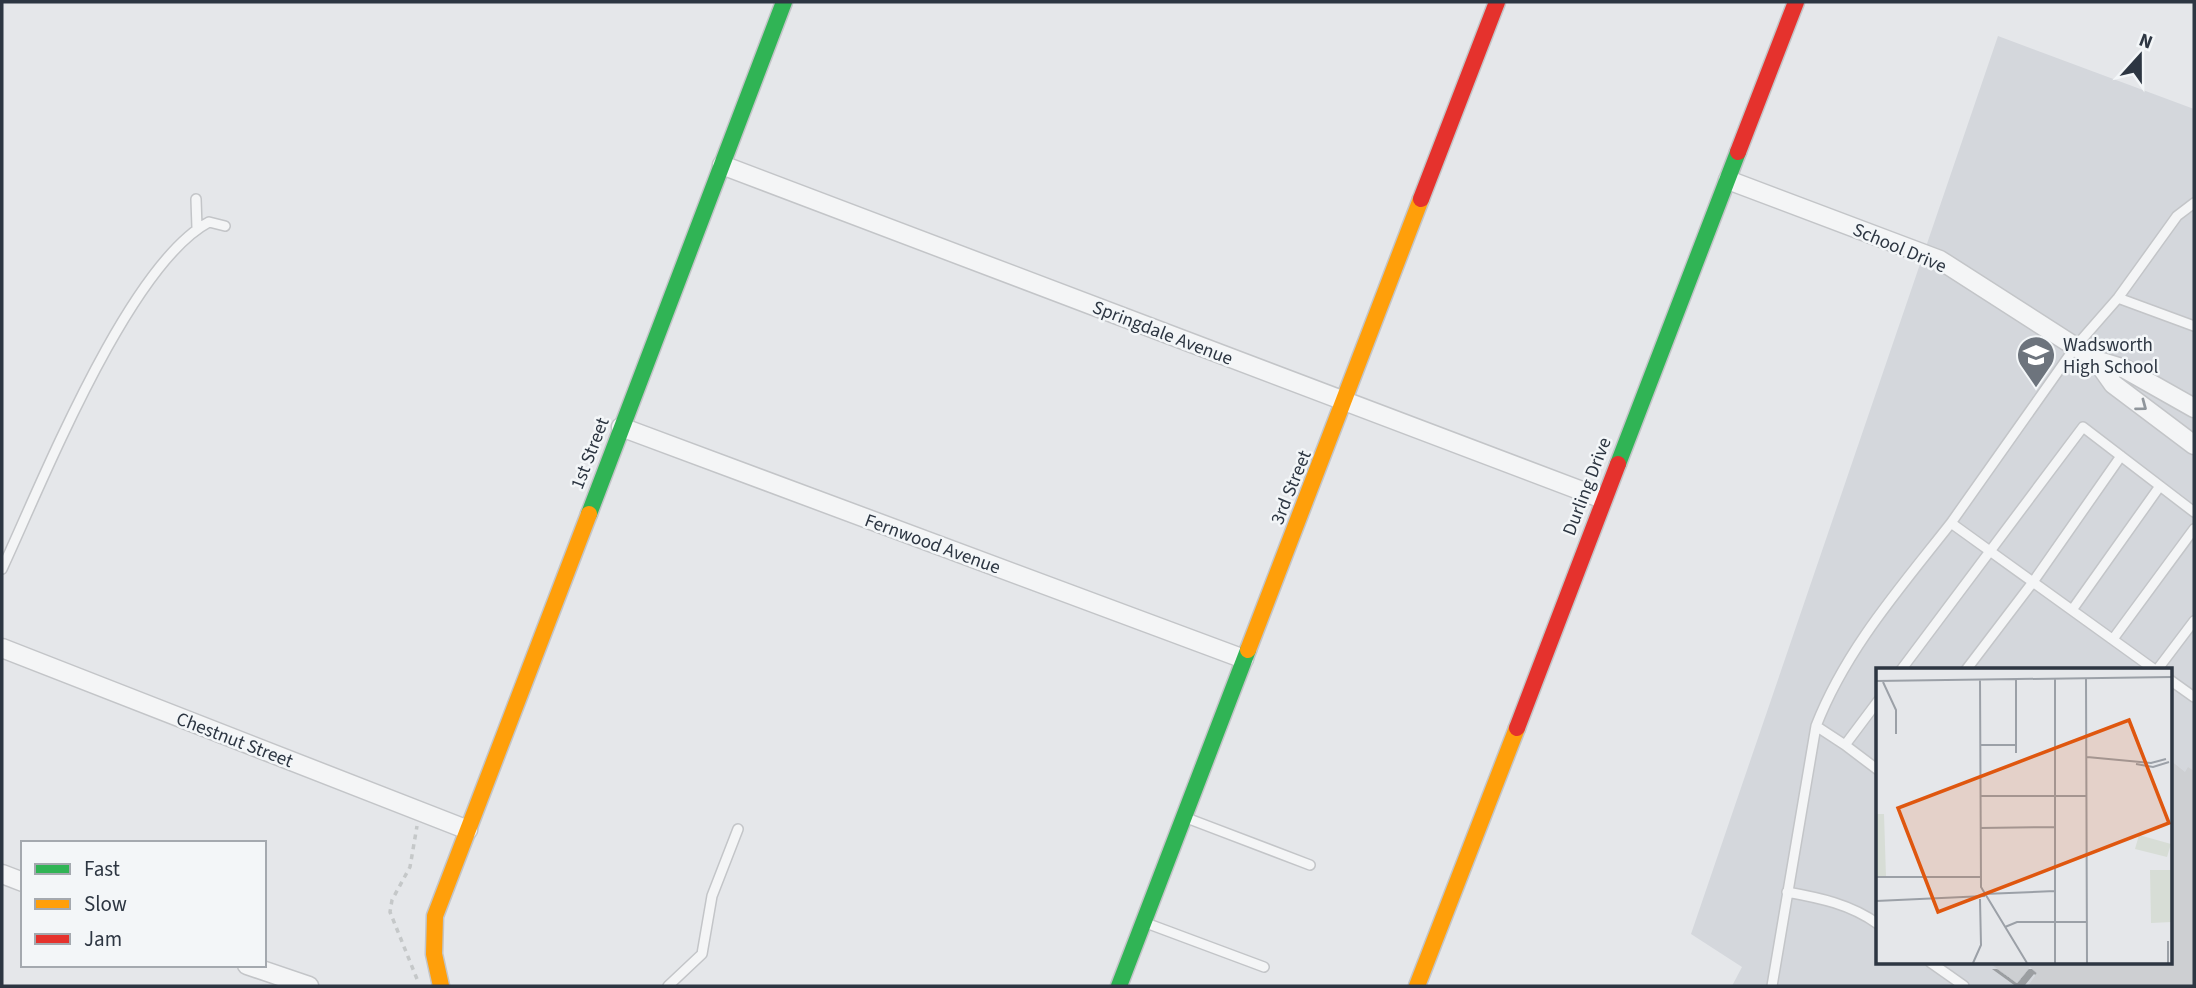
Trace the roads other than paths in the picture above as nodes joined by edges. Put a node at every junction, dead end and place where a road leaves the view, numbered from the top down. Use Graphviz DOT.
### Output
graph roads {
  1 [pos="784,2"];
  2 [pos="1497,2"];
  3 [pos="1796,2"];
  4 [pos="722,166"];
  5 [pos="1728,180"];
  6 [pos="196,199"];
  7 [pos="2194,203"];
  8 [pos="225,226"];
  9 [pos="197,228"];
  10 [pos="2118,298"];
  11 [pos="2194,326"];
  12 [pos="2076,346"];
  13 [pos="2096,360"];
  14 [pos="1346,401"];
  15 [pos="2194,408"];
  16 [pos="621,428"];
  17 [pos="2194,445"];
  18 [pos="2121,456"];
  19 [pos="2160,486"];
  20 [pos="1603,499"];
  21 [pos="2194,512"];
  22 [pos="1951,523"];
  23 [pos="2194,529"];
  24 [pos="1989,551"];
  25 [pos="2,569"];
  26 [pos="2033,582"];
  27 [pos="2072,610"];
  28 [pos="2194,621"];
  29 [pos="2113,639"];
  30 [pos="2,648"];
  31 [pos="1244,659"];
  32 [pos="1902,668"];
  33 [pos="1968,668"];
  34 [pos="2153,668"];
  35 [pos="2158,668"];
  36 [pos="2172,681"];
  37 [pos="2194,697"];
  38 [pos="1876,704"];
  39 [pos="1816,726"];
  40 [pos="1845,745"];
  41 [pos="1876,768"];
  42 [pos="1184,817"];
  43 [pos="738,829"];
  44 [pos="468,830"];
  45 [pos="1310,865"];
  46 [pos="2,874"];
  47 [pos="21,881"];
  48 [pos="1787,892"];
  49 [pos="1144,923"];
  50 [pos="1876,923"];
  51 [pos="1933,964"];
  52 [pos="253,967"];
  53 [pos="1264,967"];
  54 [pos="309,986"];
  55 [pos="441,986"];
  56 [pos="668,986"];
  57 [pos="1119,986"];
  58 [pos="1417,986"];
  59 [pos="1772,986"];
  60 [pos="1964,986"];
  1 -- 4 [label="street, 1st Street"];
  2 -- 14 [label="street, 3rd Street"];
  3 -- 5 [label="street, Durling Drive"];
  4 -- 14 [label="street, Springdale Avenue"];
  4 -- 16 [label="street, 1st Street"];
  5 -- 12 [label="street, School Drive"];
  5 -- 20 [label="street, Durling Drive"];
  6 -- 9 [label="lane"];
  7 -- 10 [label="lane"];
  8 -- 9 [label="lane"];
  9 -- 25 [label="lane"];
  10 -- 11 [label="lane"];
  10 -- 12 [label="lane"];
  12 -- 13 [label="street, School Drive"];
  12 -- 22 [label="lane"];
  13 -- 15 [label="street, School Drive"];
  13 -- 17 [label="street, School Drive, one-way"];
  14 -- 20 [label="street, Springdale Avenue"];
  14 -- 31 [label="street, 3rd Street"];
  16 -- 31 [label="street, Fernwood Avenue"];
  16 -- 44 [label="street, 1st Street"];
  18 -- 19 [label="lane"];
  18 -- 24 [label="lane"];
  18 -- 26 [label="lane"];
  19 -- 21 [label="lane"];
  19 -- 27 [label="lane"];
  20 -- 58 [label="street, Durling Drive"];
  22 -- 24 [label="lane"];
  22 -- 39 [label="lane"];
  23 -- 29 [label="lane"];
  24 -- 26 [label="lane"];
  24 -- 32 [label="lane"];
  26 -- 27 [label="lane"];
  26 -- 33 [label="lane"];
  27 -- 29 [label="lane"];
  28 -- 35 [label="lane"];
  29 -- 34 [label="lane"];
  30 -- 44 [label="street, Chestnut Street"];
  31 -- 42 [label="street, 3rd Street"];
  36 -- 37 [label="lane"];
  38 -- 40 [label="lane"];
  39 -- 40 [label="lane"];
  39 -- 48 [label="lane"];
  40 -- 41 [label="lane"];
  42 -- 45 [label="lane"];
  42 -- 49 [label="street, 3rd Street"];
  43 -- 56 [label="lane"];
  44 -- 55 [label="street, 1st Street"];
  46 -- 47 [label="street"];
  48 -- 50 [label="lane"];
  48 -- 59 [label="lane"];
  49 -- 53 [label="lane"];
  49 -- 57 [label="street, 3rd Street"];
  51 -- 60 [label="lane"];
  52 -- 54 [label="street"];
}
